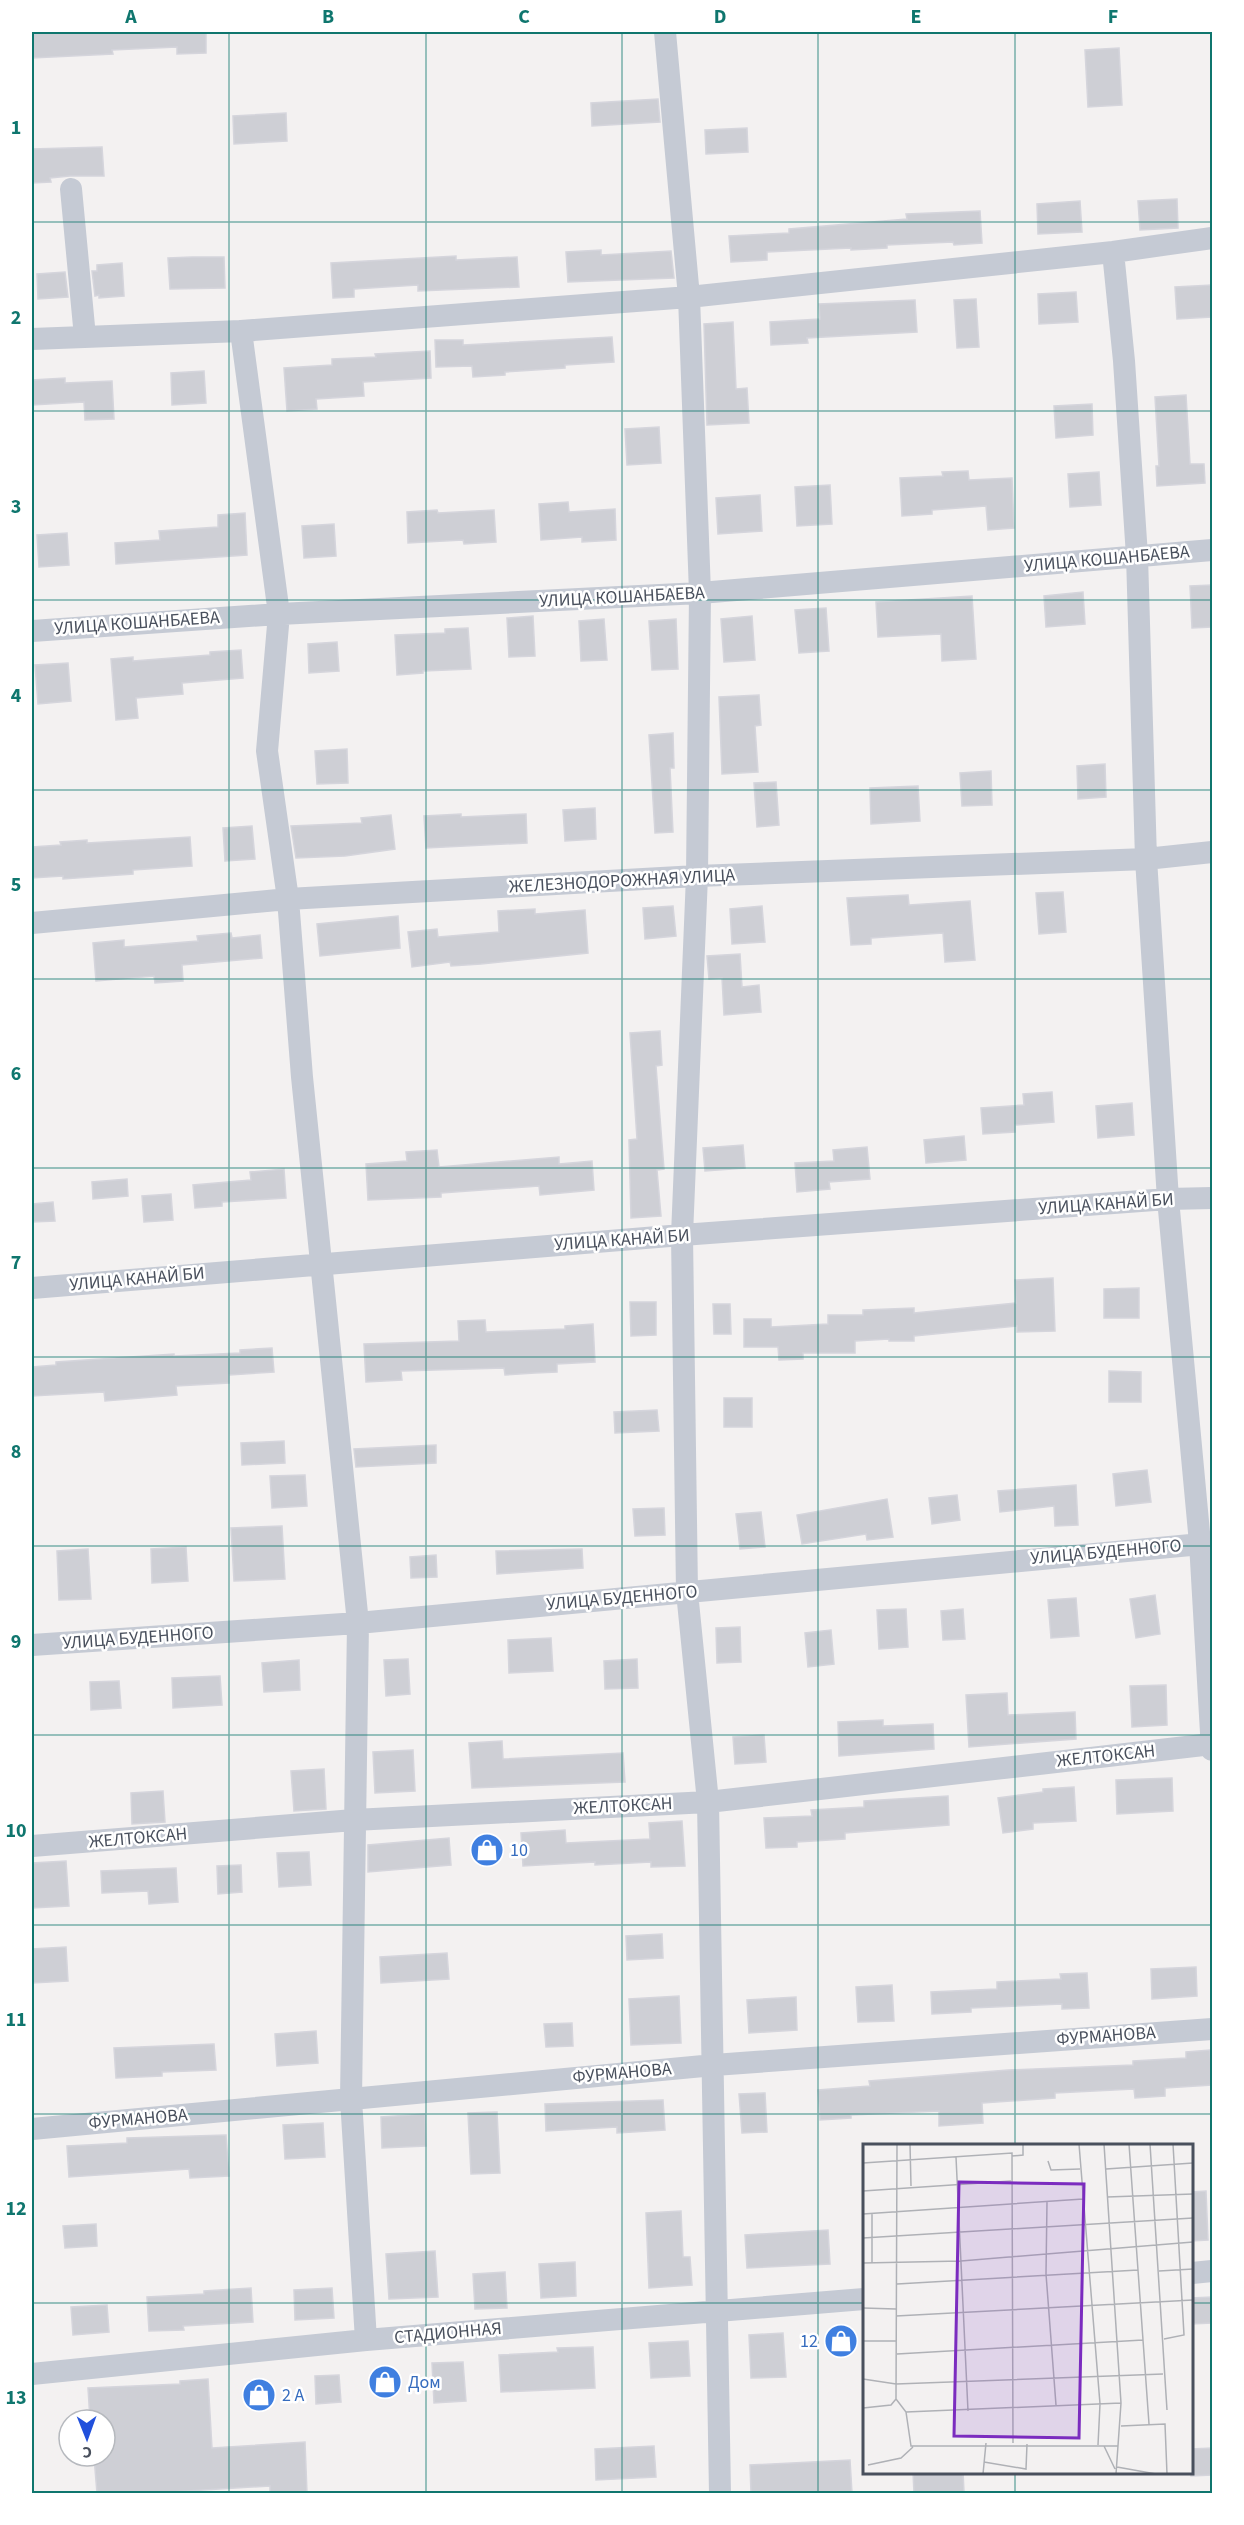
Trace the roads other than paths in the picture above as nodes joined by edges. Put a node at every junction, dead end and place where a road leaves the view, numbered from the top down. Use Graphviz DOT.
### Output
graph roads {
  1 [pos="665,32"];
  2 [pos="71,189"];
  3 [pos="1212,238"];
  4 [pos="1113,252"];
  5 [pos="689,297"];
  6 [pos="242,331"];
  7 [pos="85,337"];
  8 [pos="32,339"];
  9 [pos="1212,550"];
  10 [pos="1137,556"];
  11 [pos="700,593"];
  12 [pos="279,614"];
  13 [pos="32,631"];
  14 [pos="1212,852"];
  15 [pos="1146,859"];
  16 [pos="697,876"];
  17 [pos="288,899"];
  18 [pos="32,923"];
  19 [pos="1212,1198"];
  20 [pos="1168,1199"];
  21 [pos="682,1235"];
  22 [pos="321,1263"];
  23 [pos="32,1288"];
  24 [pos="1206,1543"];
  25 [pos="687,1592"];
  26 [pos="358,1623"];
  27 [pos="32,1645"];
  28 [pos="1212,1746"];
  29 [pos="708,1802"];
  30 [pos="354,1820"];
  31 [pos="32,1846"];
  32 [pos="1212,2029"];
  33 [pos="714,2065"];
  34 [pos="351,2099"];
  35 [pos="32,2129"];
  36 [pos="1212,2271"];
  37 [pos="1193,2273"];
  38 [pos="863,2299"];
  39 [pos="717,2311"];
  40 [pos="366,2340"];
  41 [pos="32,2374"];
  42 [pos="720,2493"];
  1 -- 5 [label="street"];
  2 -- 7 [label="street"];
  3 -- 4 [label="street"];
  4 -- 5 [label="street"];
  4 -- 10 [label="street"];
  5 -- 6 [label="street"];
  5 -- 11 [label="street"];
  6 -- 7 [label="street"];
  6 -- 12 [label="street"];
  7 -- 8 [label="street"];
  9 -- 10 [label="street, УЛИЦА КОШАНБАЕВА"];
  10 -- 11 [label="street, УЛИЦА КОШАНБАЕВА"];
  10 -- 15 [label="street"];
  11 -- 12 [label="street, УЛИЦА КОШАНБАЕВА"];
  11 -- 16 [label="street"];
  12 -- 13 [label="street, УЛИЦА КОШАНБАЕВА"];
  12 -- 17 [label="street"];
  14 -- 15 [label="street, ЖЕЛЕЗНОДОРОЖНАЯ УЛИЦА"];
  15 -- 16 [label="street, ЖЕЛЕЗНОДОРОЖНАЯ УЛИЦА"];
  15 -- 20 [label="street"];
  16 -- 17 [label="street, ЖЕЛЕЗНОДОРОЖНАЯ УЛИЦА"];
  16 -- 21 [label="street"];
  17 -- 18 [label="street, ЖЕЛЕЗНОДОРОЖНАЯ УЛИЦА"];
  17 -- 22 [label="street"];
  19 -- 20 [label="street, УЛИЦА КАНАЙ БИ"];
  20 -- 21 [label="street, УЛИЦА КАНАЙ БИ"];
  20 -- 24 [label="street"];
  21 -- 22 [label="street, УЛИЦА КАНАЙ БИ"];
  21 -- 25 [label="street"];
  22 -- 23 [label="street, УЛИЦА КАНАЙ БИ"];
  22 -- 26 [label="street"];
  24 -- 25 [label="street, УЛИЦА БУДЕННОГО"];
  24 -- 28 [label="street"];
  25 -- 26 [label="street, УЛИЦА БУДЕННОГО"];
  25 -- 29 [label="street"];
  26 -- 27 [label="street, УЛИЦА БУДЕННОГО"];
  26 -- 30 [label="street"];
  28 -- 29 [label="street, ЖЕЛТОКСАН"];
  29 -- 30 [label="street, ЖЕЛТОКСАН"];
  29 -- 33 [label="street"];
  30 -- 31 [label="street, ЖЕЛТОКСАН"];
  30 -- 34 [label="street"];
  32 -- 33 [label="street, ФУРМАНОВА"];
  33 -- 34 [label="street, ФУРМАНОВА"];
  33 -- 39 [label="street"];
  34 -- 35 [label="street, ФУРМАНОВА"];
  34 -- 40 [label="street"];
  36 -- 37 [label="street"];
  38 -- 39 [label="street, СТАДИОННАЯ"];
  39 -- 40 [label="street, СТАДИОННАЯ"];
  39 -- 42 [label="street"];
  40 -- 41 [label="street, СТАДИОННАЯ"];
}
